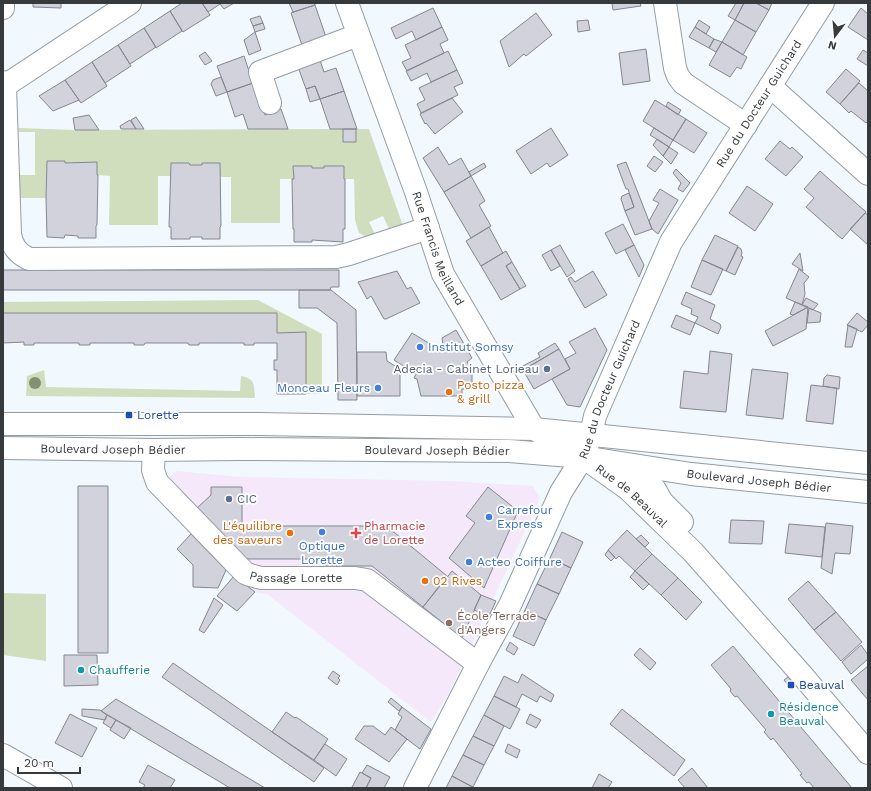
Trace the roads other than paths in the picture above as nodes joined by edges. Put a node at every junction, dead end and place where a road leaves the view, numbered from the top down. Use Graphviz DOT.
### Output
graph roads {
  1 [pos="3,3"];
  2 [pos="130,3"];
  3 [pos="347,3"];
  4 [pos="665,3"];
  5 [pos="823,3"];
  6 [pos="3,8"];
  7 [pos="358,35"];
  8 [pos="4,85"];
  9 [pos="770,86"];
  10 [pos="270,103"];
  11 [pos="746,125"];
  12 [pos="868,174"];
  13 [pos="428,228"];
  14 [pos="3,424"];
  15 [pos="534,429"];
  16 [pos="591,435"];
  17 [pos="3,448"];
  18 [pos="154,450"];
  19 [pos="583,457"];
  20 [pos="868,463"];
  21 [pos="868,492"];
  22 [pos="478,664"];
  23 [pos="868,738"];
  24 [pos="868,753"];
  25 [pos="3,755"];
  26 [pos="61,788"];
  27 [pos="415,788"];
  1 -- 6 [label="street"];
  2 -- 8 [label="street"];
  3 -- 7 [label="street, Rue Francis Meilland"];
  4 -- 11 [label="street"];
  5 -- 9 [label="street, Rue du Docteur Guichard"];
  7 -- 10 [label="street"];
  7 -- 13 [label="street, Rue Francis Meilland"];
  8 -- 13 [label="street"];
  9 -- 11 [label="street, Rue du Docteur Guichard"];
  9 -- 12 [label="street"];
  11 -- 16 [label="street, Rue du Docteur Guichard"];
  13 -- 15 [label="street, Rue Francis Meilland"];
  14 -- 15 [label="street, Boulevard Joseph Bédier"];
  15 -- 16 [label="street, Boulevard Joseph Bédier"];
  15 -- 19 [label="street, Rue Francis Meilland"];
  16 -- 19 [label="street, Rue du Docteur Guichard"];
  16 -- 20 [label="street, Boulevard Joseph Bédier"];
  17 -- 18 [label="street, Boulevard Joseph Bédier"];
  18 -- 19 [label="street, Boulevard Joseph Bédier"];
  18 -- 22 [label="street, Passage Lorette"];
  19 -- 21 [label="street, Boulevard Joseph Bédier"];
  19 -- 22 [label="street, Rue du Docteur Guichard"];
  19 -- 23 [label="street, Rue de Beauval"];
  19 -- 24 [label="street, Rue de Beauval"];
  22 -- 27 [label="street, Rue du Docteur Guichard"];
  25 -- 26 [label="street"];
}
